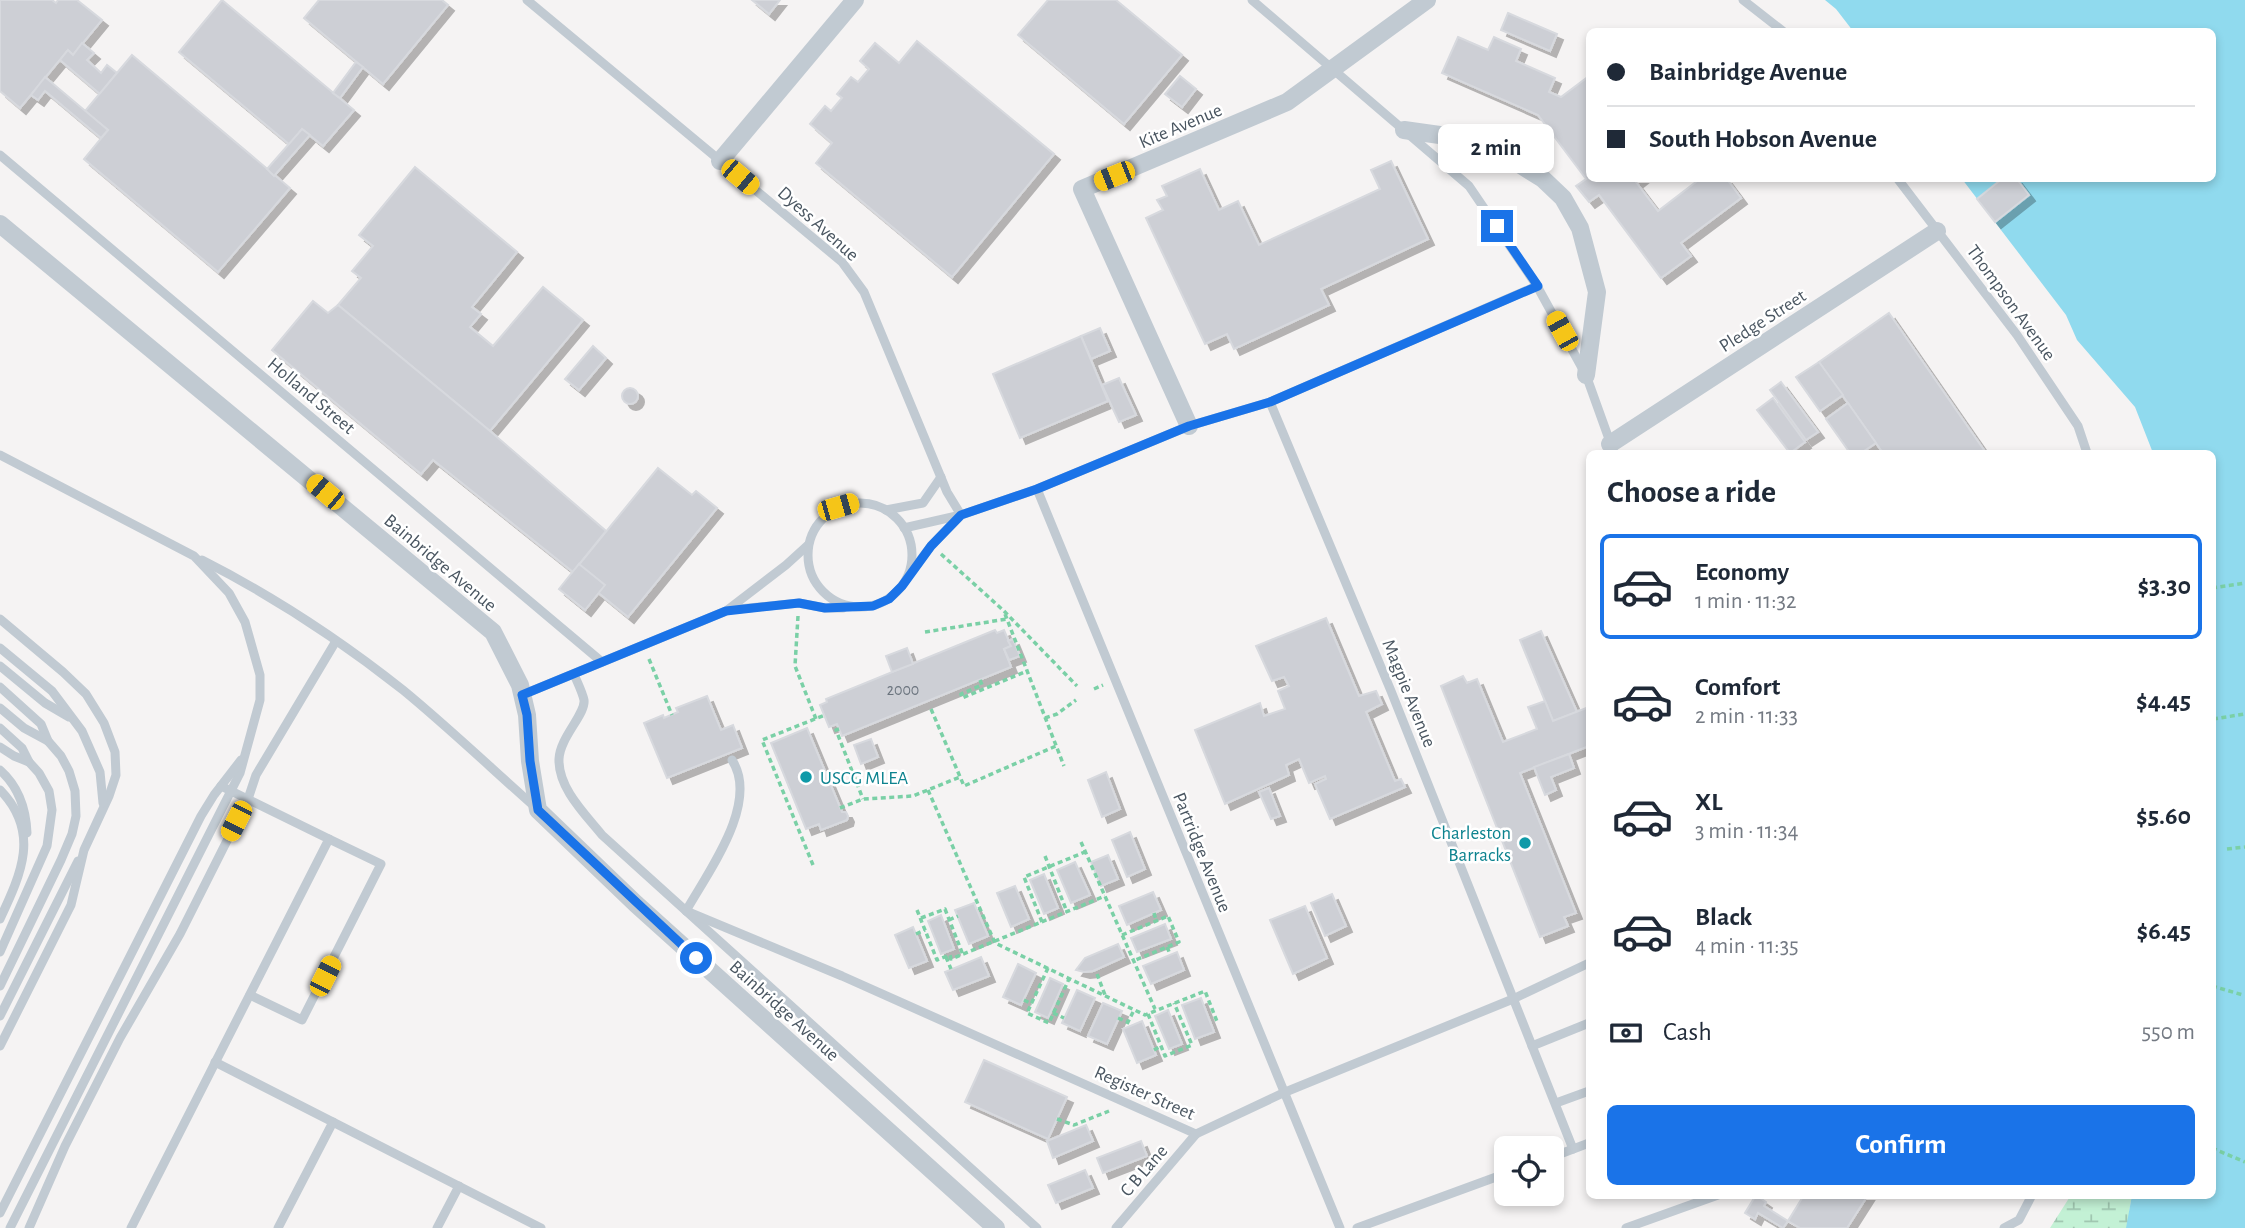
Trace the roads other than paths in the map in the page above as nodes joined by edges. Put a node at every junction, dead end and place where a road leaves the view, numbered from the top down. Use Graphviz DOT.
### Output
graph roads {
  1 [pos="527,0"];
  2 [pos="855,0"];
  3 [pos="1252,0"];
  4 [pos="1427,0"];
  5 [pos="1743,0"];
  6 [pos="1779,28"];
  7 [pos="1334,69"];
  8 [pos="1404,130"];
  9 [pos="0,155"];
  10 [pos="720,160"];
  11 [pos="1900,182"];
  12 [pos="0,224"];
  13 [pos="1937,230"];
  14 [pos="1538,286"];
  15 [pos="1586,375"];
  16 [pos="1270,402"];
  17 [pos="1189,426"];
  18 [pos="1612,449"];
  19 [pos="2086,450"];
  20 [pos="0,455"];
  21 [pos="941,477"];
  22 [pos="1037,489"];
  23 [pos="886,510"];
  24 [pos="961,515"];
  25 [pos="904,528"];
  26 [pos="808,545"];
  27 [pos="194,556"];
  28 [pos="907,578"];
  29 [pos="855,608"];
  30 [pos="726,611"];
  31 [pos="0,619"];
  32 [pos="336,640"];
  33 [pos="0,648"];
  34 [pos="602,662"];
  35 [pos="0,666"];
  36 [pos="574,674"];
  37 [pos="0,687"];
  38 [pos="522,695"];
  39 [pos="0,708"];
  40 [pos="71,718"];
  41 [pos="0,728"];
  42 [pos="48,741"];
  43 [pos="0,747"];
  44 [pos="244,755"];
  45 [pos="732,760"];
  46 [pos="29,762"];
  47 [pos="0,769"];
  48 [pos="221,786"];
  49 [pos="0,790"];
  50 [pos="231,791"];
  51 [pos="248,799"];
  52 [pos="103,810"];
  53 [pos="538,810"];
  54 [pos="329,839"];
  55 [pos="84,850"];
  56 [pos="25,852"];
  57 [pos="686,911"];
  58 [pos="0,919"];
  59 [pos="0,952"];
  60 [pos="1586,964"];
  61 [pos="0,986"];
  62 [pos="250,995"];
  63 [pos="1513,999"];
  64 [pos="0,1016"];
  65 [pos="1586,1024"];
  66 [pos="0,1046"];
  67 [pos="1532,1046"];
  68 [pos="215,1062"];
  69 [pos="1586,1092"];
  70 [pos="1283,1093"];
  71 [pos="1556,1103"];
  72 [pos="333,1122"];
  73 [pos="1196,1134"];
  74 [pos="1586,1144"];
  75 [pos="1573,1149"];
  76 [pos="1564,1152"];
  77 [pos="1494,1179"];
  78 [pos="459,1186"];
  79 [pos="1707,1199"];
  80 [pos="2030,1199"];
  81 [pos="0,1213"];
  82 [pos="1664,1214"];
  83 [pos="10,1228"];
  84 [pos="29,1228"];
  85 [pos="131,1228"];
  86 [pos="278,1228"];
  87 [pos="438,1228"];
  88 [pos="541,1228"];
  89 [pos="996,1228"];
  90 [pos="1037,1228"];
  91 [pos="1116,1228"];
  92 [pos="1340,1228"];
  93 [pos="1357,1228"];
  94 [pos="1626,1228"];
  95 [pos="1663,1228"];
  96 [pos="2004,1228"];
  1 -- 10 [label="lane, Dyess Avenue"];
  2 -- 10 [label="street"];
  3 -- 7 [label="lane"];
  4 -- 7 [label="street"];
  5 -- 6 [label="lane"];
  7 -- 8 [label="lane"];
  7 -- 17 [label="street, Kite Avenue"];
  8 -- 14 [label="lane"];
  8 -- 15 [label="street"];
  9 -- 34 [label="lane, Holland Street"];
  10 -- 21 [label="lane, Dyess Avenue"];
  11 -- 13 [label="lane, Thompson Avenue"];
  12 -- 38 [label="street, Bainbridge Avenue"];
  13 -- 18 [label="street, Pledge Street"];
  13 -- 19 [label="lane, Thompson Avenue"];
  14 -- 15 [label="lane"];
  14 -- 16 [label="lane"];
  15 -- 18 [label="lane"];
  16 -- 17 [label="lane"];
  16 -- 63 [label="lane, Magpie Avenue"];
  17 -- 22 [label="lane"];
  20 -- 27 [label="lane"];
  21 -- 23 [label="lane"];
  21 -- 24 [label="lane, Dyess Avenue"];
  22 -- 24 [label="lane"];
  22 -- 70 [label="lane, Partridge Avenue"];
  23 -- 25 [label="lane"];
  23 -- 26 [label="lane"];
  24 -- 25 [label="lane"];
  24 -- 28 [label="lane"];
  25 -- 28 [label="lane"];
  26 -- 29 [label="lane"];
  26 -- 30 [label="lane"];
  27 -- 32 [label="lane"];
  27 -- 44 [label="lane"];
  28 -- 29 [label="lane"];
  29 -- 30 [label="lane"];
  30 -- 34 [label="lane"];
  31 -- 52 [label="lane"];
  32 -- 51 [label="lane"];
  32 -- 53 [label="lane"];
  33 -- 40 [label="lane"];
  34 -- 36 [label="lane"];
  35 -- 40 [label="lane"];
  36 -- 38 [label="lane"];
  36 -- 57 [label="lane"];
  37 -- 42 [label="lane"];
  38 -- 53 [label="street, Bainbridge Avenue"];
  39 -- 42 [label="lane"];
  40 -- 52 [label="lane"];
  41 -- 46 [label="lane"];
  42 -- 61 [label="lane"];
  43 -- 46 [label="lane"];
  44 -- 48 [label="lane"];
  44 -- 50 [label="lane"];
  45 -- 57 [label="lane"];
  46 -- 59 [label="lane"];
  47 -- 56 [label="lane"];
  48 -- 50 [label="lane"];
  48 -- 81 [label="lane"];
  49 -- 56 [label="lane"];
  50 -- 51 [label="lane"];
  50 -- 83 [label="lane"];
  51 -- 54 [label="lane"];
  51 -- 84 [label="lane"];
  52 -- 55 [label="lane"];
  53 -- 89 [label="street, Bainbridge Avenue"];
  54 -- 62 [label="lane"];
  54 -- 62 [label="lane"];
  55 -- 64 [label="lane"];
  55 -- 66 [label="lane"];
  56 -- 58 [label="lane"];
  57 -- 73 [label="lane, Register Street"];
  57 -- 90 [label="lane"];
  60 -- 63 [label="lane, Register Street"];
  62 -- 68 [label="lane"];
  63 -- 67 [label="lane, Magpie Avenue"];
  63 -- 70 [label="lane, Register Street"];
  65 -- 67 [label="lane"];
  67 -- 71 [label="lane, Magpie Avenue"];
  68 -- 72 [label="lane"];
  68 -- 85 [label="lane"];
  69 -- 71 [label="lane"];
  70 -- 73 [label="lane, Register Street"];
  70 -- 92 [label="lane, Partridge Avenue"];
  71 -- 75 [label="lane, Magpie Avenue"];
  72 -- 78 [label="lane"];
  72 -- 86 [label="lane"];
  73 -- 91 [label="lane, C B Lane"];
  74 -- 75 [label="lane"];
  75 -- 76 [label="lane"];
  77 -- 93 [label="lane"];
  78 -- 87 [label="lane"];
  78 -- 88 [label="lane"];
  79 -- 82 [label="lane"];
  80 -- 96 [label="lane"];
  82 -- 94 [label="lane"];
  82 -- 95 [label="lane"];
}
